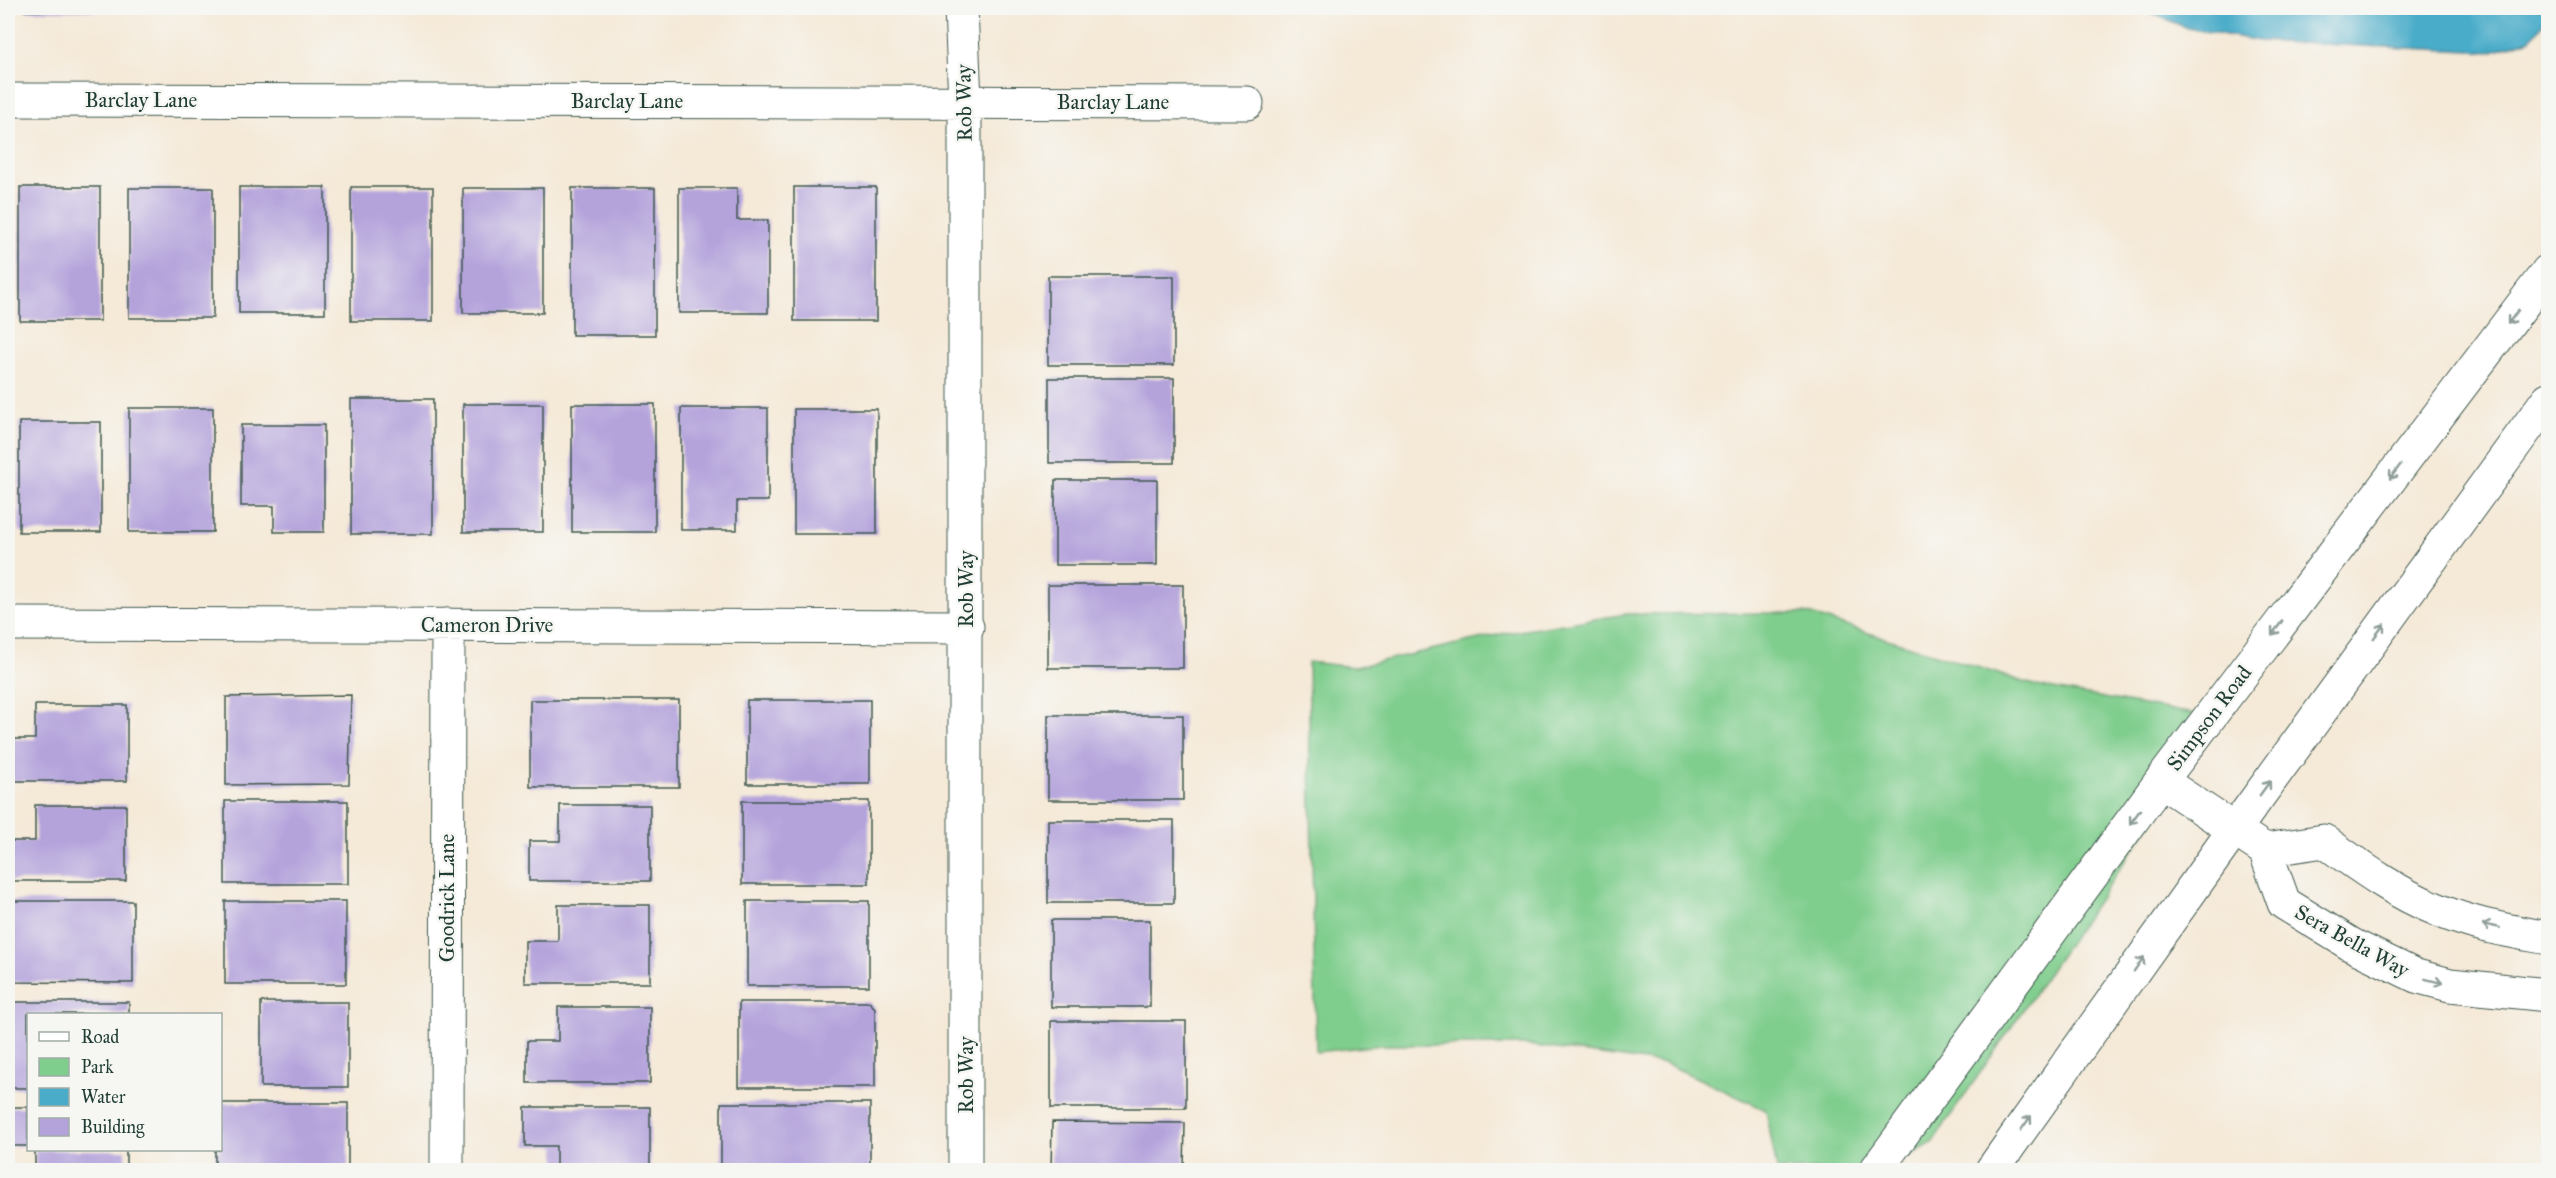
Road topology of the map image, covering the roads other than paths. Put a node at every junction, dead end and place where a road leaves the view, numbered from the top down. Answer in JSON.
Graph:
{"nodes":[{"id":1,"x":961,"y":8,"type":"edge"},
{"id":2,"x":8,"y":100,"type":"edge"},
{"id":3,"x":965,"y":101,"type":"junction"},
{"id":4,"x":1247,"y":104,"type":"dead end"},
{"id":5,"x":2548,"y":271,"type":"edge"},
{"id":6,"x":2548,"y":399,"type":"edge"},
{"id":7,"x":8,"y":624,"type":"edge"},
{"id":8,"x":448,"y":625,"type":"junction"},
{"id":9,"x":967,"y":627,"type":"junction"},
{"id":10,"x":2161,"y":781,"type":"junction"},
{"id":11,"x":2234,"y":830,"type":"junction"},
{"id":12,"x":2265,"y":850,"type":"junction"},
{"id":13,"x":2548,"y":938,"type":"edge"},
{"id":14,"x":2548,"y":995,"type":"edge"},
{"id":15,"x":447,"y":1170,"type":"edge"},
{"id":16,"x":965,"y":1170,"type":"edge"},
{"id":17,"x":1876,"y":1170,"type":"edge"},
{"id":18,"x":1992,"y":1170,"type":"edge"}],
"edges":[{"from":1,"to":3,"type":"street","name":"Rob Way"},
{"from":2,"to":3,"type":"street","name":"Barclay Lane"},
{"from":3,"to":4,"type":"street","name":"Barclay Lane"},
{"from":3,"to":9,"type":"street","name":"Rob Way"},
{"from":5,"to":10,"type":"street","name":"Simpson Road","one_way":true},
{"from":11,"to":6,"type":"street","one_way":true},
{"from":7,"to":8,"type":"street","name":"Cameron Drive"},
{"from":8,"to":9,"type":"street","name":"Cameron Drive"},
{"from":8,"to":15,"type":"street","name":"Goodrick Lane"},
{"from":9,"to":16,"type":"street","name":"Rob Way"},
{"from":10,"to":11,"type":"street"},
{"from":10,"to":17,"type":"street","name":"Simpson Road","one_way":true},
{"from":11,"to":12,"type":"street"},
{"from":18,"to":11,"type":"street","one_way":true},
{"from":13,"to":12,"type":"street","one_way":true},
{"from":12,"to":14,"type":"street","name":"Sera Bella Way","one_way":true}]}
